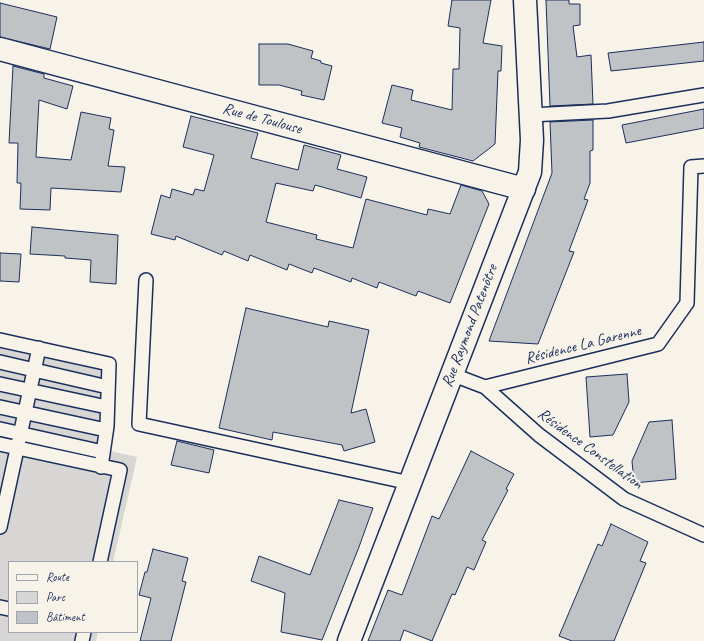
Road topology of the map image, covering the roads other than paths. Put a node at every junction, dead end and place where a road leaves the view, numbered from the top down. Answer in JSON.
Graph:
{"nodes":[{"id":1,"x":525,"y":0,"type":"edge"},
{"id":2,"x":0,"y":49,"type":"edge"},
{"id":3,"x":704,"y":95,"type":"edge"},
{"id":4,"x":530,"y":115,"type":"junction"},
{"id":5,"x":704,"y":166,"type":"edge"},
{"id":6,"x":524,"y":189,"type":"junction"},
{"id":7,"x":146,"y":280,"type":"dead end"},
{"id":8,"x":0,"y":340,"type":"edge"},
{"id":9,"x":39,"y":348,"type":"junction"},
{"id":10,"x":0,"y":362,"type":"edge"},
{"id":11,"x":34,"y":370,"type":"junction"},
{"id":12,"x":451,"y":374,"type":"junction"},
{"id":13,"x":0,"y":384,"type":"edge"},
{"id":14,"x":108,"y":387,"type":"junction"},
{"id":15,"x":485,"y":387,"type":"junction"},
{"id":16,"x":30,"y":390,"type":"junction"},
{"id":17,"x":0,"y":407,"type":"edge"},
{"id":18,"x":107,"y":407,"type":"junction"},
{"id":19,"x":25,"y":412,"type":"junction"},
{"id":20,"x":0,"y":429,"type":"edge"},
{"id":21,"x":106,"y":430,"type":"junction"},
{"id":22,"x":20,"y":433,"type":"junction"},
{"id":23,"x":0,"y":444,"type":"edge"},
{"id":24,"x":17,"y":448,"type":"junction"},
{"id":25,"x":103,"y":452,"type":"junction"},
{"id":26,"x":100,"y":466,"type":"junction"},
{"id":27,"x":410,"y":483,"type":"junction"},
{"id":28,"x":0,"y":527,"type":"edge"},
{"id":29,"x":704,"y":535,"type":"edge"},
{"id":30,"x":100,"y":561,"type":"edge"},
{"id":31,"x":349,"y":641,"type":"edge"}],
"edges":[{"from":1,"to":4,"type":"main road","name":"Rue Raymond Patenôtre"},
{"from":2,"to":6,"type":"main road","name":"Rue de Toulouse"},
{"from":3,"to":4,"type":"lane"},
{"from":4,"to":6,"type":"main road","name":"Rue Raymond Patenôtre"},
{"from":5,"to":15,"type":"lane","name":"Résidence La Garenne"},
{"from":6,"to":12,"type":"main road","name":"Rue Raymond Patenôtre"},
{"from":7,"to":27,"type":"lane"},
{"from":8,"to":9,"type":"lane"},
{"from":9,"to":11,"type":"lane"},
{"from":9,"to":14,"type":"lane"},
{"from":10,"to":11,"type":"lane"},
{"from":11,"to":14,"type":"lane"},
{"from":11,"to":16,"type":"lane"},
{"from":12,"to":15,"type":"lane"},
{"from":12,"to":27,"type":"main road","name":"Rue Raymond Patenôtre"},
{"from":13,"to":16,"type":"lane"},
{"from":14,"to":18,"type":"lane"},
{"from":15,"to":29,"type":"lane","name":"Résidence Constellation"},
{"from":16,"to":18,"type":"lane"},
{"from":16,"to":19,"type":"lane"},
{"from":17,"to":19,"type":"lane"},
{"from":18,"to":21,"type":"lane"},
{"from":19,"to":21,"type":"lane"},
{"from":19,"to":22,"type":"lane"},
{"from":20,"to":22,"type":"lane"},
{"from":21,"to":25,"type":"lane"},
{"from":22,"to":24,"type":"lane"},
{"from":22,"to":25,"type":"lane"},
{"from":23,"to":24,"type":"lane"},
{"from":24,"to":26,"type":"lane"},
{"from":24,"to":28,"type":"lane"},
{"from":25,"to":26,"type":"lane"},
{"from":26,"to":30,"type":"lane"},
{"from":27,"to":31,"type":"main road","name":"Rue Raymond Patenôtre"}]}
